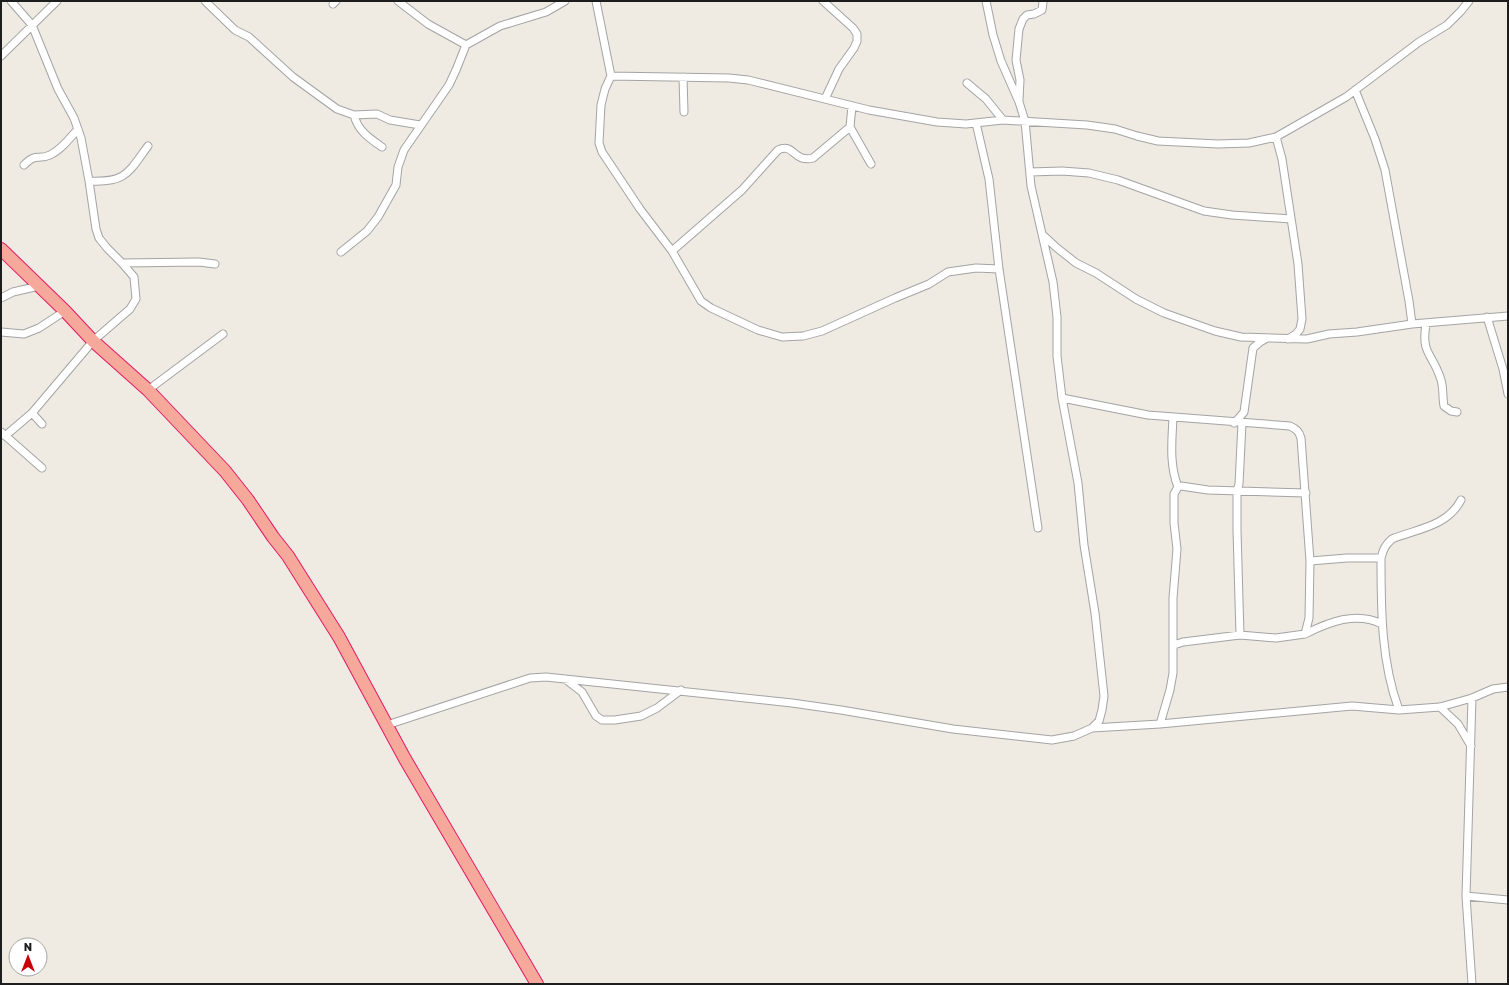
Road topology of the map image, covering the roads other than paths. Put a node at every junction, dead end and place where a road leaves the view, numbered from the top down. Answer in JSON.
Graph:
{"nodes":[{"id":1,"x":11,"y":1,"type":"edge"},
{"id":2,"x":57,"y":1,"type":"edge"},
{"id":3,"x":206,"y":1,"type":"edge"},
{"id":4,"x":398,"y":1,"type":"edge"},
{"id":5,"x":565,"y":1,"type":"edge"},
{"id":6,"x":596,"y":1,"type":"edge"},
{"id":7,"x":823,"y":1,"type":"edge"},
{"id":8,"x":986,"y":1,"type":"edge"},
{"id":9,"x":1468,"y":1,"type":"edge"},
{"id":10,"x":1043,"y":2,"type":"edge"},
{"id":11,"x":830,"y":4,"type":"edge"},
{"id":12,"x":32,"y":25,"type":"junction"},
{"id":13,"x":466,"y":45,"type":"junction"},
{"id":14,"x":1,"y":56,"type":"edge"},
{"id":15,"x":611,"y":76,"type":"junction"},
{"id":16,"x":683,"y":77,"type":"junction"},
{"id":17,"x":967,"y":83,"type":"dead end"},
{"id":18,"x":1355,"y":90,"type":"junction"},
{"id":19,"x":825,"y":99,"type":"junction"},
{"id":20,"x":1019,"y":102,"type":"junction"},
{"id":21,"x":852,"y":106,"type":"junction"},
{"id":22,"x":684,"y":112,"type":"dead end"},
{"id":23,"x":354,"y":115,"type":"junction"},
{"id":24,"x":1003,"y":120,"type":"junction"},
{"id":25,"x":1025,"y":121,"type":"junction"},
{"id":26,"x":976,"y":123,"type":"junction"},
{"id":27,"x":420,"y":125,"type":"junction"},
{"id":28,"x":850,"y":127,"type":"junction"},
{"id":29,"x":78,"y":129,"type":"junction"},
{"id":30,"x":1276,"y":137,"type":"junction"},
{"id":31,"x":148,"y":146,"type":"dead end"},
{"id":32,"x":382,"y":147,"type":"dead end"},
{"id":33,"x":871,"y":164,"type":"dead end"},
{"id":34,"x":24,"y":165,"type":"dead end"},
{"id":35,"x":1030,"y":172,"type":"junction"},
{"id":36,"x":89,"y":181,"type":"junction"},
{"id":37,"x":1291,"y":219,"type":"junction"},
{"id":38,"x":1044,"y":235,"type":"junction"},
{"id":39,"x":1,"y":249,"type":"edge"},
{"id":40,"x":672,"y":251,"type":"junction"},
{"id":41,"x":341,"y":252,"type":"dead end"},
{"id":42,"x":122,"y":263,"type":"junction"},
{"id":43,"x":215,"y":264,"type":"dead end"},
{"id":44,"x":999,"y":269,"type":"junction"},
{"id":45,"x":39,"y":286,"type":"junction"},
{"id":46,"x":1,"y":298,"type":"edge"},
{"id":47,"x":65,"y":311,"type":"junction"},
{"id":48,"x":1508,"y":316,"type":"edge"},
{"id":49,"x":1487,"y":317,"type":"junction"},
{"id":50,"x":1412,"y":324,"type":"junction"},
{"id":51,"x":1426,"y":324,"type":"junction"},
{"id":52,"x":1,"y":332,"type":"edge"},
{"id":53,"x":223,"y":334,"type":"dead end"},
{"id":54,"x":1241,"y":338,"type":"junction"},
{"id":55,"x":1268,"y":338,"type":"junction"},
{"id":56,"x":1288,"y":339,"type":"junction"},
{"id":57,"x":94,"y":341,"type":"junction"},
{"id":58,"x":1253,"y":348,"type":"junction"},
{"id":59,"x":148,"y":390,"type":"junction"},
{"id":60,"x":1508,"y":394,"type":"edge"},
{"id":61,"x":1062,"y":398,"type":"junction"},
{"id":62,"x":1244,"y":412,"type":"junction"},
{"id":63,"x":1457,"y":412,"type":"dead end"},
{"id":64,"x":32,"y":413,"type":"junction"},
{"id":65,"x":1173,"y":417,"type":"junction"},
{"id":66,"x":1238,"y":423,"type":"junction"},
{"id":67,"x":42,"y":424,"type":"dead end"},
{"id":68,"x":1255,"y":424,"type":"junction"},
{"id":69,"x":3,"y":434,"type":"edge"},
{"id":70,"x":42,"y":468,"type":"dead end"},
{"id":71,"x":1178,"y":487,"type":"junction"},
{"id":72,"x":1237,"y":491,"type":"junction"},
{"id":73,"x":1306,"y":493,"type":"junction"},
{"id":74,"x":1461,"y":500,"type":"dead end"},
{"id":75,"x":1038,"y":528,"type":"dead end"},
{"id":76,"x":1381,"y":558,"type":"junction"},
{"id":77,"x":1310,"y":561,"type":"junction"},
{"id":78,"x":1382,"y":624,"type":"junction"},
{"id":79,"x":1305,"y":634,"type":"junction"},
{"id":80,"x":1240,"y":635,"type":"junction"},
{"id":81,"x":1174,"y":645,"type":"junction"},
{"id":82,"x":563,"y":678,"type":"junction"},
{"id":83,"x":1508,"y":687,"type":"edge"},
{"id":84,"x":681,"y":690,"type":"junction"},
{"id":85,"x":1472,"y":698,"type":"junction"},
{"id":86,"x":1440,"y":707,"type":"junction"},
{"id":87,"x":1399,"y":710,"type":"junction"},
{"id":88,"x":1160,"y":724,"type":"junction"},
{"id":89,"x":387,"y":725,"type":"junction"},
{"id":90,"x":1092,"y":728,"type":"junction"},
{"id":91,"x":1471,"y":746,"type":"junction"},
{"id":92,"x":1466,"y":896,"type":"junction"},
{"id":93,"x":1508,"y":900,"type":"edge"},
{"id":94,"x":537,"y":984,"type":"edge"},
{"id":95,"x":1472,"y":984,"type":"edge"}],
"edges":[{"from":1,"to":12,"type":"street"},
{"from":2,"to":12,"type":"street"},
{"from":3,"to":23,"type":"street"},
{"from":4,"to":13,"type":"street"},
{"from":5,"to":13,"type":"street"},
{"from":6,"to":15,"type":"street"},
{"from":7,"to":11,"type":"street"},
{"from":8,"to":20,"type":"street"},
{"from":9,"to":18,"type":"street"},
{"from":10,"to":20,"type":"street"},
{"from":11,"to":19,"type":"street"},
{"from":12,"to":14,"type":"street"},
{"from":12,"to":29,"type":"street"},
{"from":13,"to":27,"type":"street"},
{"from":15,"to":16,"type":"street"},
{"from":15,"to":40,"type":"street"},
{"from":16,"to":19,"type":"street"},
{"from":16,"to":22,"type":"street"},
{"from":17,"to":24,"type":"street"},
{"from":18,"to":30,"type":"street"},
{"from":18,"to":50,"type":"street"},
{"from":19,"to":21,"type":"street"},
{"from":20,"to":25,"type":"street"},
{"from":21,"to":26,"type":"street"},
{"from":21,"to":28,"type":"street"},
{"from":23,"to":27,"type":"street"},
{"from":23,"to":32,"type":"street"},
{"from":24,"to":25,"type":"street"},
{"from":24,"to":26,"type":"street"},
{"from":25,"to":30,"type":"street"},
{"from":25,"to":35,"type":"street"},
{"from":26,"to":44,"type":"street"},
{"from":27,"to":41,"type":"street"},
{"from":28,"to":33,"type":"street"},
{"from":28,"to":40,"type":"street"},
{"from":29,"to":34,"type":"street"},
{"from":29,"to":36,"type":"street"},
{"from":30,"to":37,"type":"street"},
{"from":31,"to":36,"type":"street"},
{"from":35,"to":37,"type":"street"},
{"from":35,"to":38,"type":"street"},
{"from":36,"to":42,"type":"street"},
{"from":37,"to":56,"type":"street"},
{"from":38,"to":54,"type":"street"},
{"from":38,"to":61,"type":"street"},
{"from":39,"to":45,"type":"highway"},
{"from":40,"to":44,"type":"street"},
{"from":42,"to":43,"type":"street"},
{"from":42,"to":57,"type":"street"},
{"from":44,"to":75,"type":"street"},
{"from":45,"to":46,"type":"street"},
{"from":45,"to":47,"type":"highway"},
{"from":47,"to":52,"type":"street"},
{"from":47,"to":57,"type":"highway"},
{"from":48,"to":49,"type":"street"},
{"from":49,"to":51,"type":"street"},
{"from":49,"to":60,"type":"street"},
{"from":50,"to":51,"type":"street"},
{"from":50,"to":56,"type":"street"},
{"from":51,"to":63,"type":"street"},
{"from":53,"to":59,"type":"street"},
{"from":54,"to":55,"type":"street"},
{"from":54,"to":58,"type":"street"},
{"from":55,"to":56,"type":"street"},
{"from":55,"to":58,"type":"street"},
{"from":57,"to":59,"type":"highway"},
{"from":57,"to":64,"type":"street"},
{"from":58,"to":62,"type":"street"},
{"from":59,"to":89,"type":"highway"},
{"from":61,"to":65,"type":"street"},
{"from":61,"to":90,"type":"street"},
{"from":62,"to":66,"type":"street"},
{"from":62,"to":68,"type":"street"},
{"from":64,"to":67,"type":"street"},
{"from":64,"to":69,"type":"street"},
{"from":65,"to":66,"type":"street"},
{"from":65,"to":71,"type":"street"},
{"from":66,"to":68,"type":"street"},
{"from":66,"to":72,"type":"street"},
{"from":68,"to":73,"type":"street"},
{"from":69,"to":70,"type":"street"},
{"from":71,"to":72,"type":"street"},
{"from":71,"to":81,"type":"street"},
{"from":72,"to":73,"type":"street"},
{"from":72,"to":80,"type":"street"},
{"from":73,"to":77,"type":"street"},
{"from":74,"to":76,"type":"street"},
{"from":76,"to":77,"type":"street"},
{"from":76,"to":78,"type":"street"},
{"from":77,"to":79,"type":"street"},
{"from":78,"to":79,"type":"street"},
{"from":78,"to":87,"type":"street"},
{"from":79,"to":80,"type":"street"},
{"from":80,"to":81,"type":"street"},
{"from":81,"to":88,"type":"street"},
{"from":82,"to":84,"type":"street"},
{"from":82,"to":84,"type":"street"},
{"from":82,"to":89,"type":"street"},
{"from":83,"to":85,"type":"street"},
{"from":84,"to":90,"type":"street"},
{"from":85,"to":86,"type":"street"},
{"from":85,"to":91,"type":"street"},
{"from":86,"to":87,"type":"street"},
{"from":86,"to":91,"type":"street"},
{"from":87,"to":88,"type":"street"},
{"from":88,"to":90,"type":"street"},
{"from":89,"to":94,"type":"highway"},
{"from":91,"to":92,"type":"street"},
{"from":92,"to":93,"type":"street"},
{"from":92,"to":95,"type":"street"}]}
